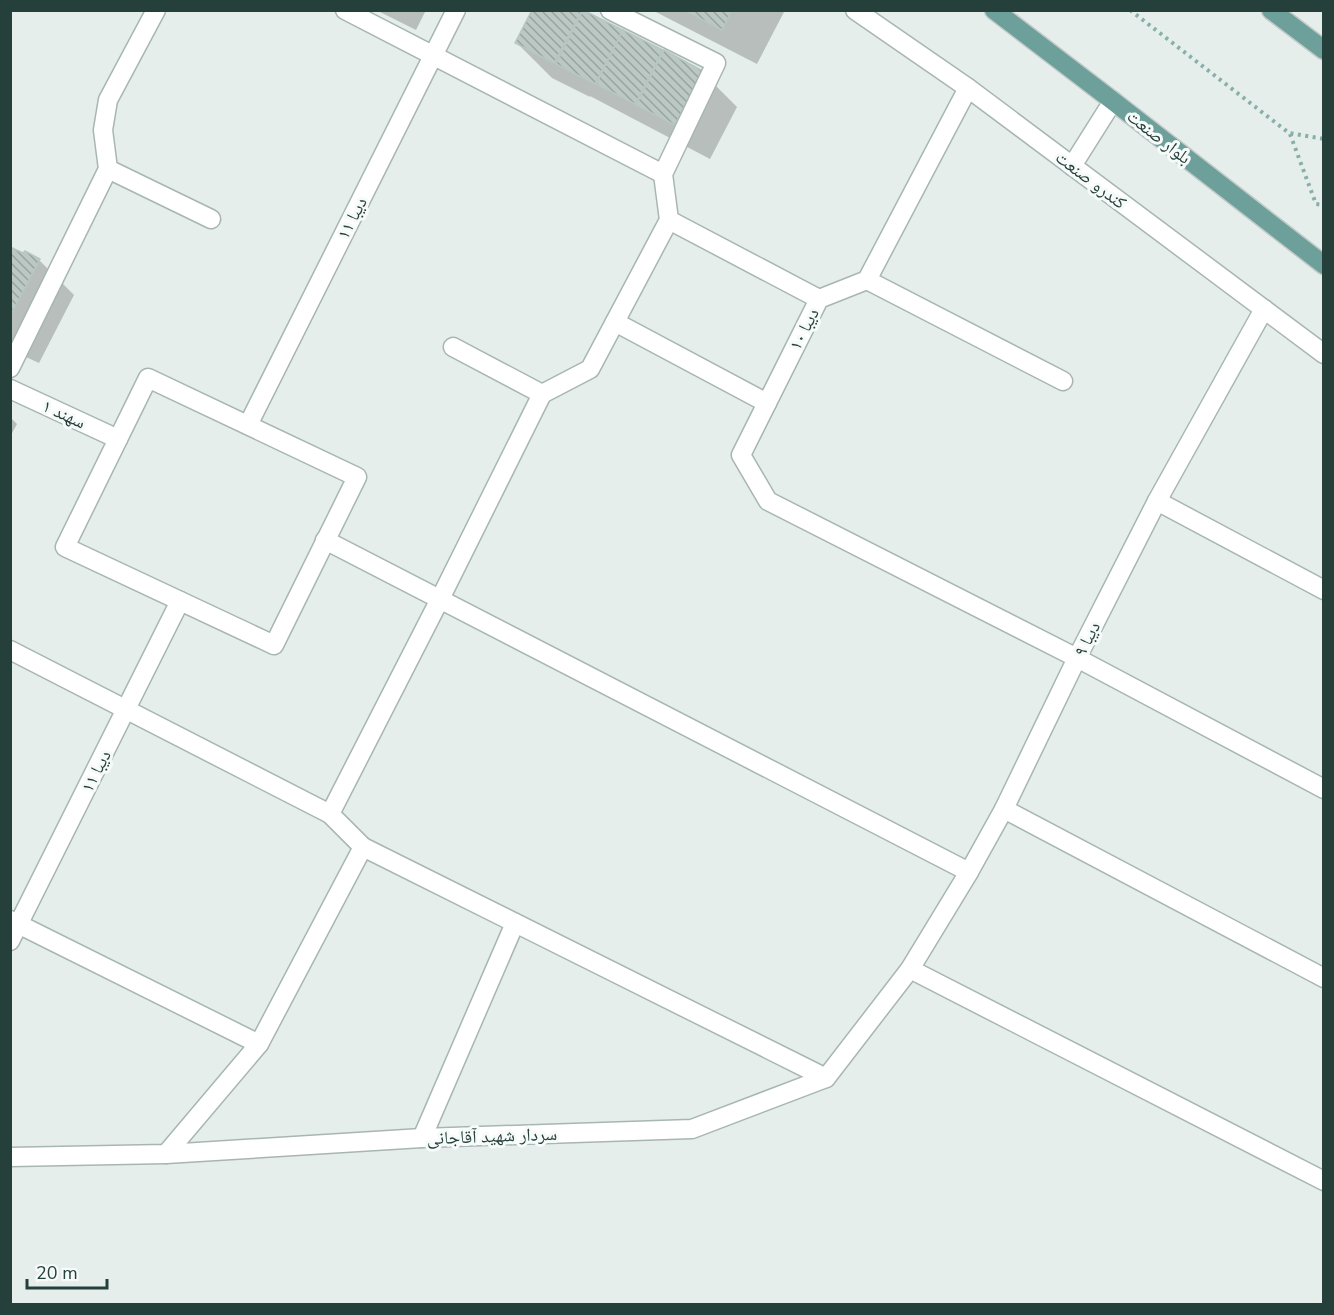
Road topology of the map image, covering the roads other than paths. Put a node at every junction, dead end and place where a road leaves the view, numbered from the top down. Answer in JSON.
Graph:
{"nodes":[{"id":1,"x":156,"y":10,"type":"edge"},
{"id":2,"x":345,"y":10,"type":"edge"},
{"id":3,"x":456,"y":10,"type":"edge"},
{"id":4,"x":610,"y":10,"type":"edge"},
{"id":5,"x":855,"y":10,"type":"edge"},
{"id":6,"x":994,"y":10,"type":"edge"},
{"id":7,"x":1271,"y":10,"type":"edge"},
{"id":8,"x":1323,"y":50,"type":"edge"},
{"id":9,"x":434,"y":55,"type":"junction"},
{"id":10,"x":968,"y":88,"type":"junction"},
{"id":11,"x":1113,"y":100,"type":"junction"},
{"id":12,"x":1072,"y":166,"type":"junction"},
{"id":13,"x":108,"y":169,"type":"junction"},
{"id":14,"x":663,"y":174,"type":"junction"},
{"id":15,"x":211,"y":219,"type":"dead end"},
{"id":16,"x":669,"y":220,"type":"junction"},
{"id":17,"x":1323,"y":265,"type":"edge"},
{"id":18,"x":867,"y":280,"type":"junction"},
{"id":19,"x":819,"y":299,"type":"junction"},
{"id":20,"x":1264,"y":309,"type":"junction"},
{"id":21,"x":615,"y":322,"type":"junction"},
{"id":22,"x":453,"y":346,"type":"dead end"},
{"id":23,"x":1323,"y":354,"type":"edge"},
{"id":24,"x":10,"y":368,"type":"edge"},
{"id":25,"x":1063,"y":381,"type":"dead end"},
{"id":26,"x":10,"y":389,"type":"edge"},
{"id":27,"x":542,"y":394,"type":"junction"},
{"id":28,"x":767,"y":403,"type":"junction"},
{"id":29,"x":248,"y":425,"type":"junction"},
{"id":30,"x":118,"y":439,"type":"junction"},
{"id":31,"x":1157,"y":501,"type":"junction"},
{"id":32,"x":325,"y":540,"type":"junction"},
{"id":33,"x":1323,"y":590,"type":"edge"},
{"id":34,"x":440,"y":599,"type":"junction"},
{"id":35,"x":180,"y":601,"type":"junction"},
{"id":36,"x":10,"y":651,"type":"edge"},
{"id":37,"x":1077,"y":658,"type":"junction"},
{"id":38,"x":127,"y":709,"type":"junction"},
{"id":39,"x":1323,"y":789,"type":"edge"},
{"id":40,"x":1004,"y":809,"type":"junction"},
{"id":41,"x":330,"y":814,"type":"junction"},
{"id":42,"x":363,"y":847,"type":"junction"},
{"id":43,"x":969,"y":872,"type":"junction"},
{"id":44,"x":515,"y":923,"type":"junction"},
{"id":45,"x":13,"y":929,"type":"edge"},
{"id":46,"x":910,"y":969,"type":"junction"},
{"id":47,"x":1323,"y":978,"type":"edge"},
{"id":48,"x":259,"y":1044,"type":"junction"},
{"id":49,"x":826,"y":1078,"type":"junction"},
{"id":50,"x":422,"y":1138,"type":"junction"},
{"id":51,"x":166,"y":1154,"type":"junction"},
{"id":52,"x":10,"y":1157,"type":"edge"},
{"id":53,"x":1323,"y":1181,"type":"edge"}],
"edges":[{"from":1,"to":13,"type":"street"},
{"from":2,"to":9,"type":"street"},
{"from":3,"to":9,"type":"street","name":"دیبا ۱۱"},
{"from":4,"to":14,"type":"street"},
{"from":5,"to":10,"type":"street","name":"کندرو صنعت"},
{"from":6,"to":11,"type":"main road","name":"بلوار صنعت"},
{"from":7,"to":8,"type":"main road"},
{"from":9,"to":14,"type":"street"},
{"from":9,"to":29,"type":"street","name":"دیبا ۱۱"},
{"from":10,"to":12,"type":"street","name":"کندرو صنعت"},
{"from":10,"to":18,"type":"street"},
{"from":11,"to":12,"type":"street"},
{"from":11,"to":17,"type":"main road","name":"بلوار صنعت"},
{"from":12,"to":20,"type":"street","name":"کندرو صنعت"},
{"from":13,"to":15,"type":"street"},
{"from":13,"to":24,"type":"street"},
{"from":14,"to":16,"type":"street"},
{"from":16,"to":19,"type":"street"},
{"from":16,"to":21,"type":"street"},
{"from":18,"to":19,"type":"street","name":"دیبا ۱۰"},
{"from":18,"to":25,"type":"street"},
{"from":19,"to":28,"type":"street","name":"دیبا ۱۰"},
{"from":20,"to":23,"type":"street","name":"کندرو صنعت"},
{"from":20,"to":31,"type":"street","name":"دیبا ۹"},
{"from":21,"to":27,"type":"street"},
{"from":21,"to":28,"type":"street"},
{"from":22,"to":27,"type":"street"},
{"from":26,"to":30,"type":"street","name":"سهند ۱"},
{"from":27,"to":34,"type":"street"},
{"from":28,"to":37,"type":"street","name":"دیبا ۱۰"},
{"from":29,"to":30,"type":"street"},
{"from":29,"to":32,"type":"street"},
{"from":30,"to":35,"type":"street"},
{"from":31,"to":33,"type":"street"},
{"from":31,"to":37,"type":"street","name":"دیبا ۹"},
{"from":32,"to":34,"type":"street"},
{"from":32,"to":35,"type":"street"},
{"from":34,"to":41,"type":"street"},
{"from":34,"to":43,"type":"street"},
{"from":35,"to":38,"type":"street","name":"دیبا ۱۱"},
{"from":36,"to":38,"type":"street"},
{"from":37,"to":39,"type":"street"},
{"from":37,"to":40,"type":"street","name":"دیبا ۹"},
{"from":38,"to":41,"type":"street"},
{"from":38,"to":45,"type":"street","name":"دیبا ۱۱"},
{"from":40,"to":43,"type":"street","name":"دیبا ۹"},
{"from":40,"to":47,"type":"street"},
{"from":41,"to":42,"type":"street"},
{"from":42,"to":44,"type":"street"},
{"from":42,"to":48,"type":"street"},
{"from":43,"to":46,"type":"street","name":"دیبا ۹"},
{"from":44,"to":49,"type":"street"},
{"from":44,"to":50,"type":"street"},
{"from":45,"to":48,"type":"street"},
{"from":46,"to":49,"type":"street"},
{"from":46,"to":53,"type":"street"},
{"from":48,"to":51,"type":"street"},
{"from":49,"to":50,"type":"street","name":"سردار شهید آقاجانی"},
{"from":50,"to":51,"type":"street","name":"سردار شهید آقاجانی"},
{"from":51,"to":52,"type":"street","name":"سردار شهید آقاجانی"}]}
